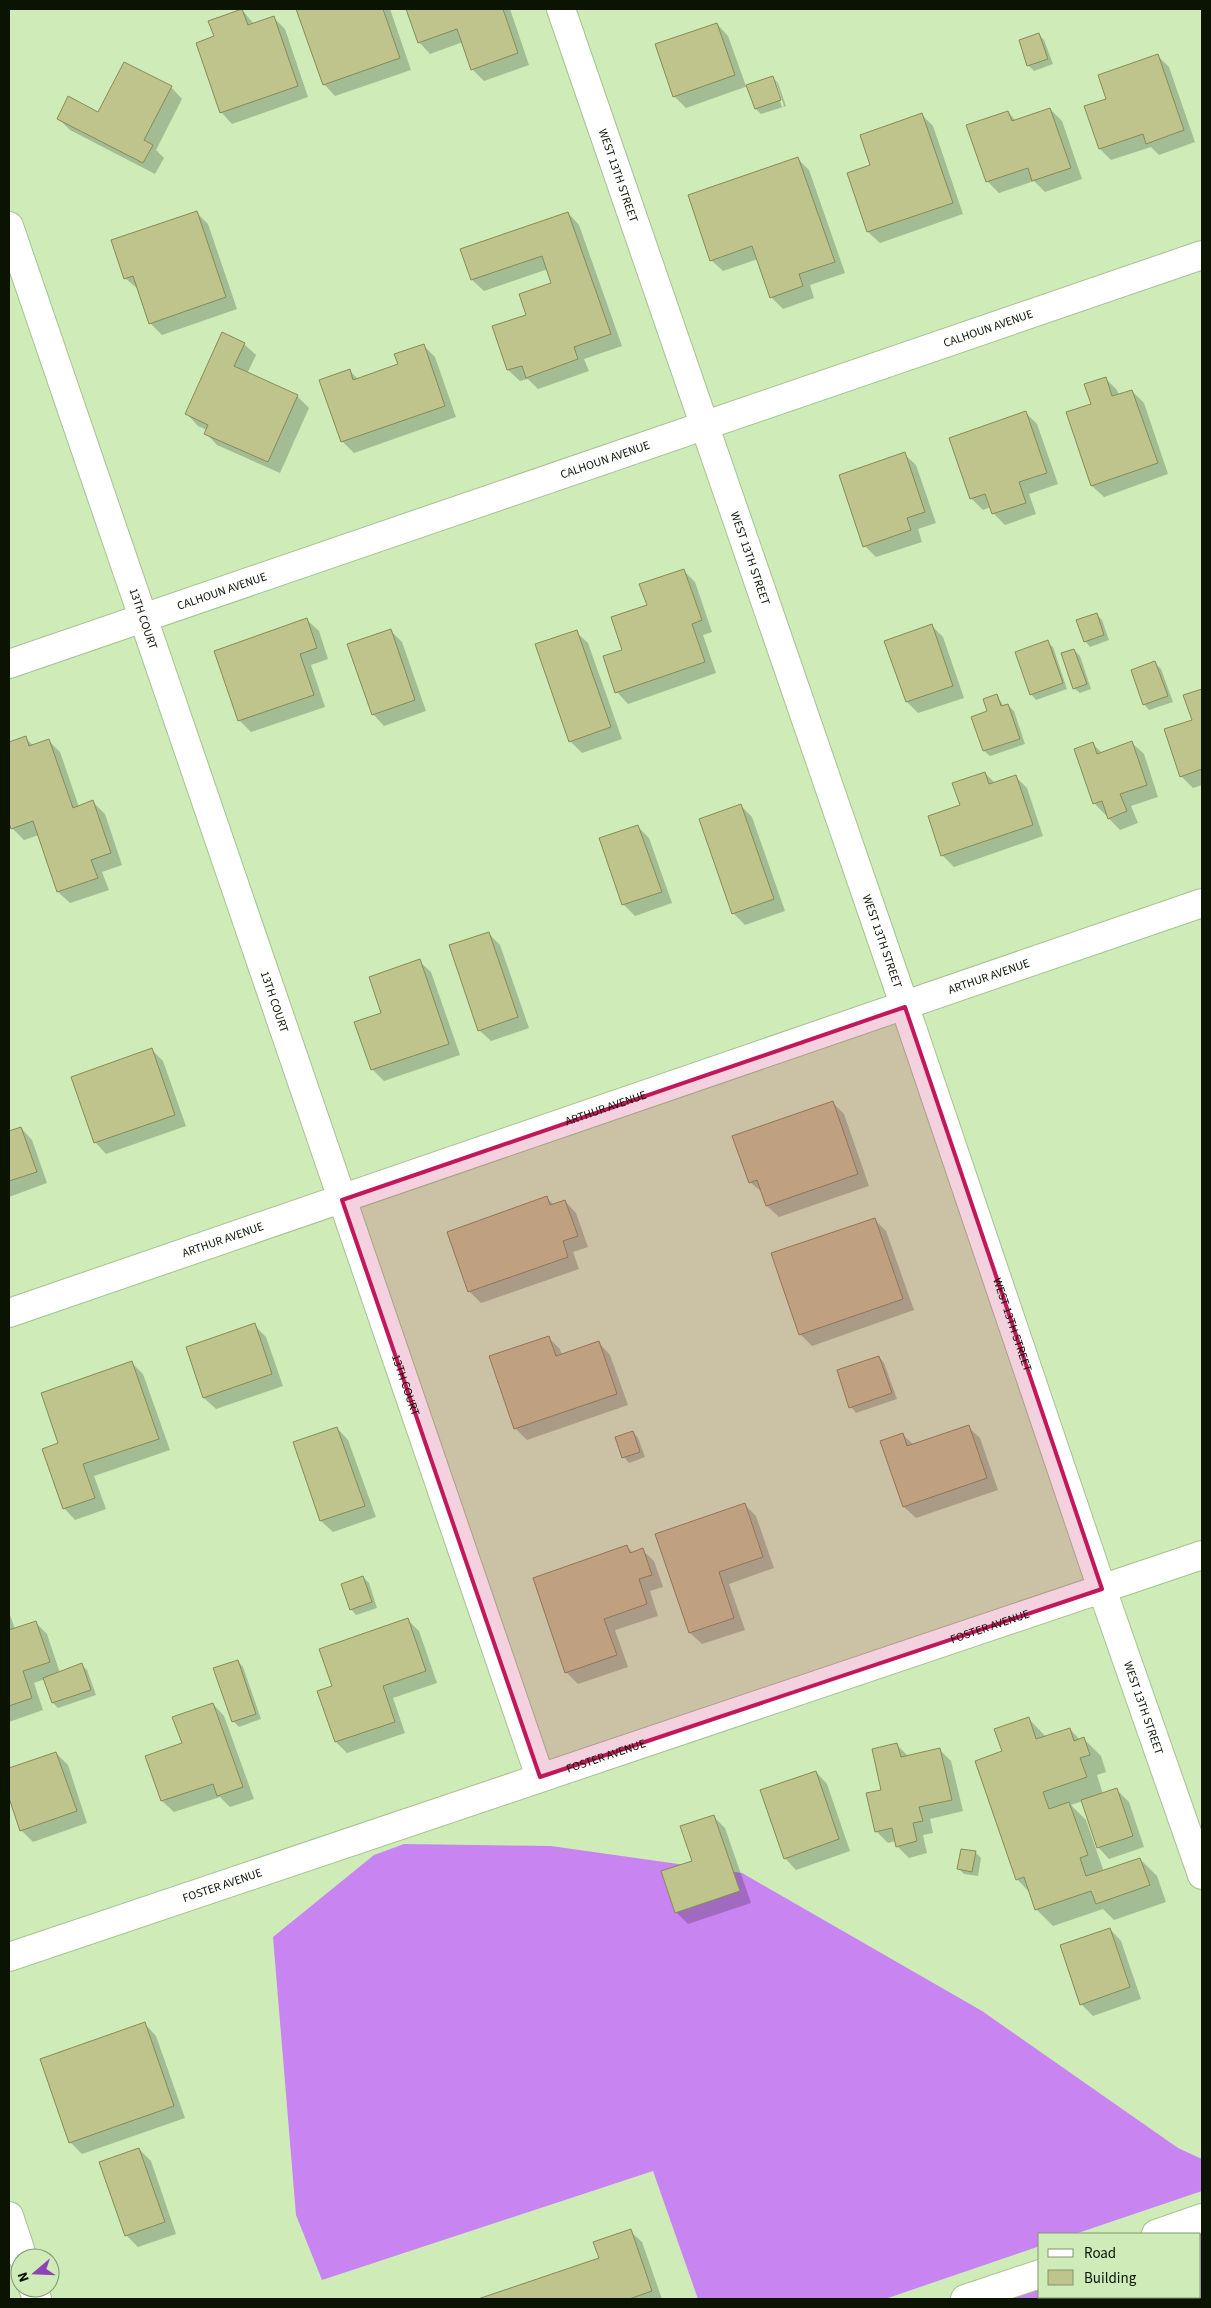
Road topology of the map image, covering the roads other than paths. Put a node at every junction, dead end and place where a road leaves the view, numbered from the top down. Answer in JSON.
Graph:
{"nodes":[{"id":1,"x":560,"y":9,"type":"edge"},
{"id":2,"x":9,"y":226,"type":"edge"},
{"id":3,"x":1202,"y":255,"type":"edge"},
{"id":4,"x":705,"y":426,"type":"junction"},
{"id":5,"x":143,"y":619,"type":"junction"},
{"id":6,"x":9,"y":664,"type":"edge"},
{"id":7,"x":1202,"y":903,"type":"edge"},
{"id":8,"x":905,"y":1007,"type":"junction"},
{"id":9,"x":342,"y":1200,"type":"junction"},
{"id":10,"x":9,"y":1313,"type":"edge"},
{"id":11,"x":1202,"y":1555,"type":"edge"},
{"id":12,"x":1102,"y":1589,"type":"junction"},
{"id":13,"x":540,"y":1777,"type":"junction"},
{"id":14,"x":1202,"y":1875,"type":"edge"},
{"id":15,"x":9,"y":1956,"type":"edge"},
{"id":16,"x":9,"y":2216,"type":"edge"},
{"id":17,"x":1202,"y":2218,"type":"edge"},
{"id":18,"x":1159,"y":2233,"type":"edge"},
{"id":19,"x":20,"y":2248,"type":"edge"},
{"id":20,"x":1038,"y":2275,"type":"edge"},
{"id":21,"x":965,"y":2299,"type":"edge"}],
"edges":[{"from":1,"to":4,"type":"street","name":"WEST 13TH STREET"},
{"from":2,"to":5,"type":"street","name":"13TH COURT"},
{"from":3,"to":4,"type":"street","name":"CALHOUN AVENUE"},
{"from":4,"to":5,"type":"street","name":"CALHOUN AVENUE"},
{"from":4,"to":8,"type":"street","name":"WEST 13TH STREET"},
{"from":5,"to":6,"type":"street","name":"CALHOUN AVENUE"},
{"from":5,"to":9,"type":"street","name":"13TH COURT"},
{"from":7,"to":8,"type":"street","name":"ARTHUR AVENUE"},
{"from":8,"to":9,"type":"street","name":"ARTHUR AVENUE"},
{"from":8,"to":12,"type":"street","name":"WEST 13TH STREET"},
{"from":9,"to":10,"type":"street","name":"ARTHUR AVENUE"},
{"from":9,"to":13,"type":"street","name":"13TH COURT"},
{"from":11,"to":12,"type":"street","name":"FOSTER AVENUE"},
{"from":12,"to":13,"type":"street","name":"FOSTER AVENUE"},
{"from":12,"to":14,"type":"street","name":"WEST 13TH STREET"},
{"from":13,"to":15,"type":"street","name":"FOSTER AVENUE"},
{"from":16,"to":19,"type":"street"},
{"from":17,"to":18,"type":"street"},
{"from":20,"to":21,"type":"street"}]}
